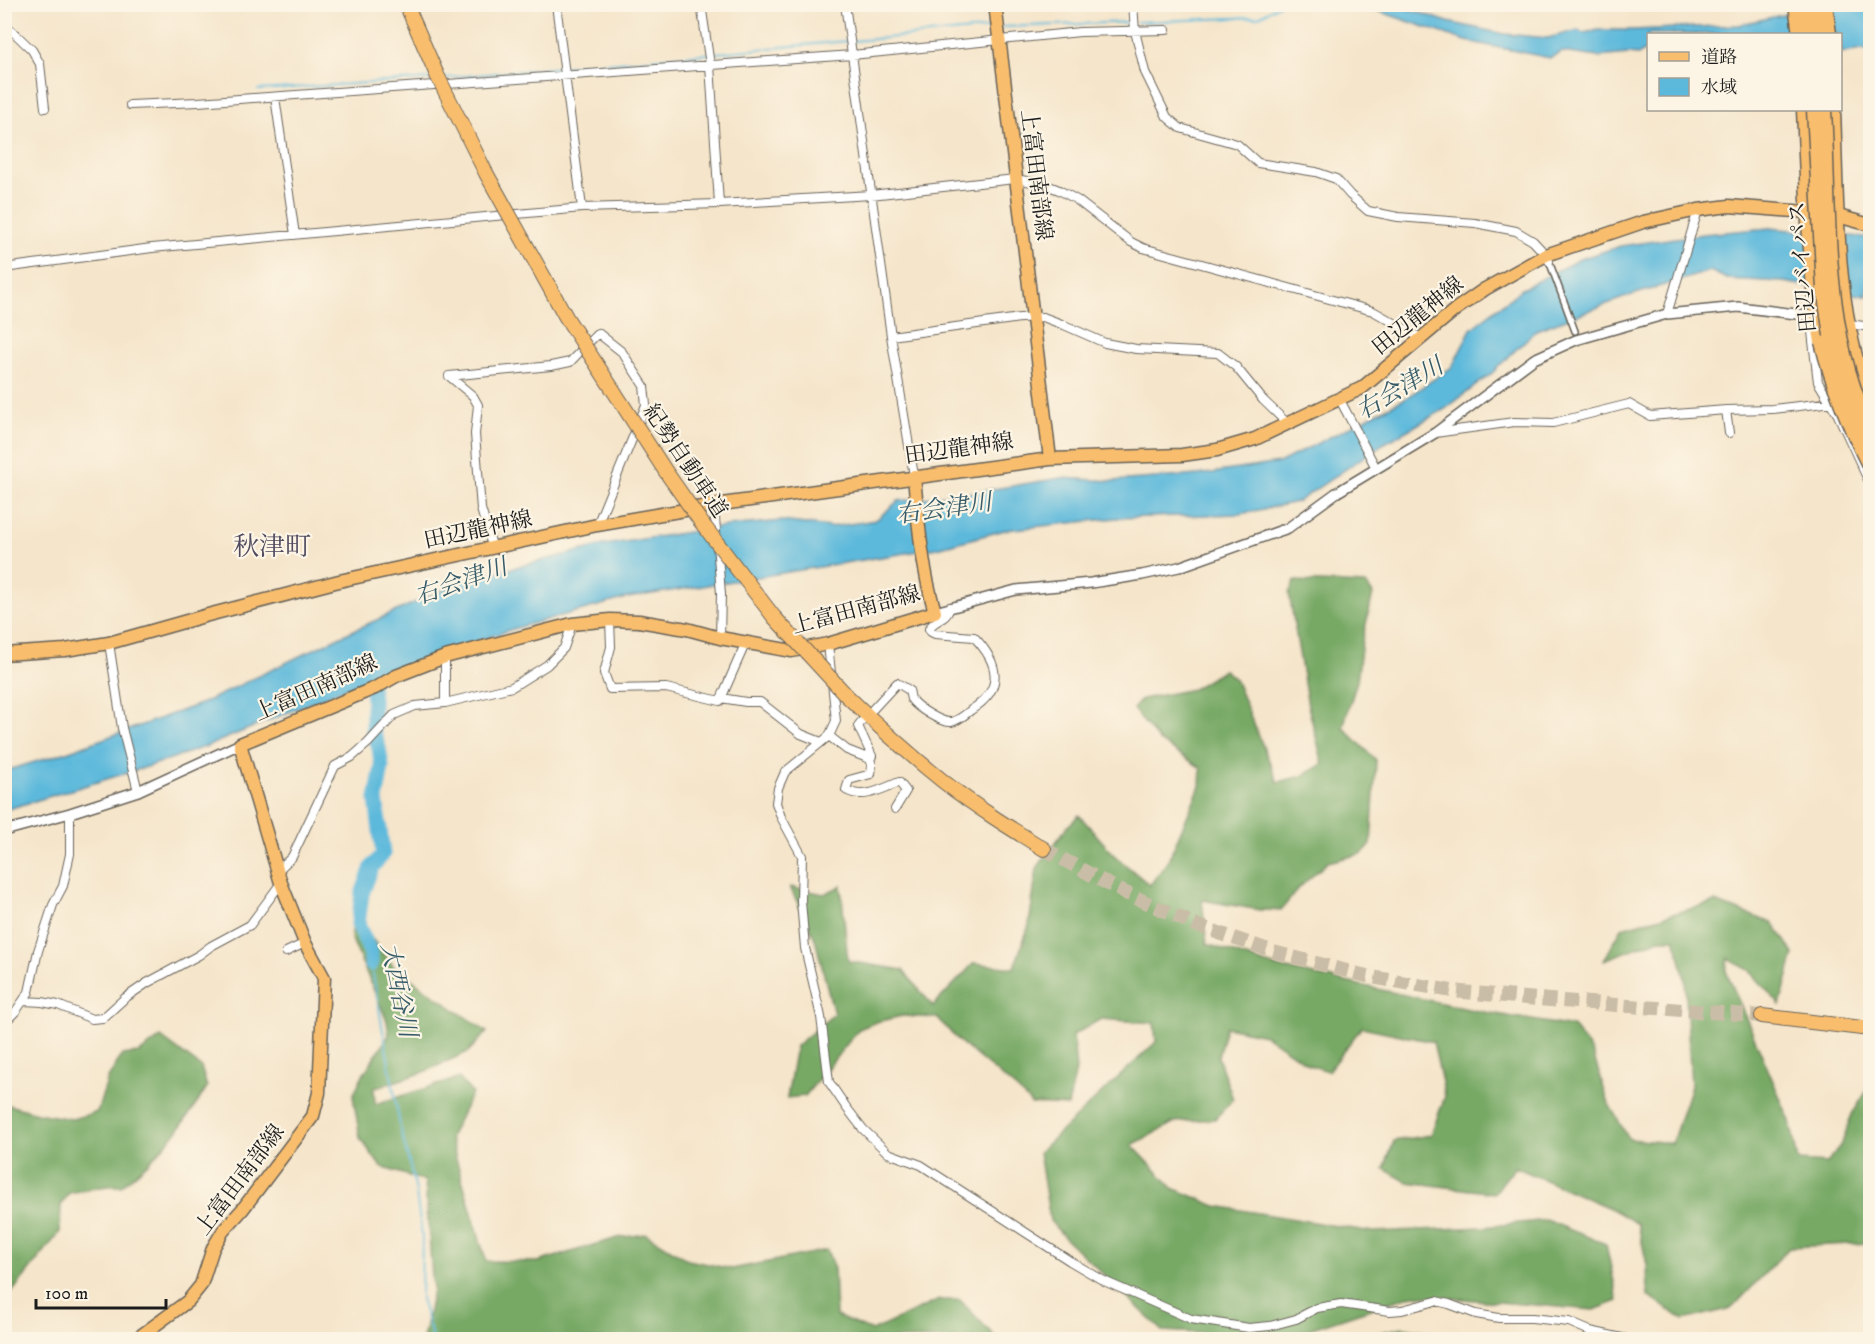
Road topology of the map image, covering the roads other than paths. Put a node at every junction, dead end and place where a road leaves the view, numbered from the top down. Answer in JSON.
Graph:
{"nodes":[{"id":1,"x":406,"y":4,"type":"edge"},
{"id":2,"x":556,"y":4,"type":"edge"},
{"id":3,"x":701,"y":4,"type":"edge"},
{"id":4,"x":845,"y":4,"type":"edge"},
{"id":5,"x":994,"y":4,"type":"edge"},
{"id":6,"x":1133,"y":4,"type":"edge"},
{"id":7,"x":1795,"y":4,"type":"edge"},
{"id":8,"x":1805,"y":4,"type":"edge"},
{"id":9,"x":1816,"y":4,"type":"edge"},
{"id":10,"x":1826,"y":4,"type":"edge"},
{"id":11,"x":4,"y":22,"type":"edge"},
{"id":12,"x":1166,"y":30,"type":"dead end"},
{"id":13,"x":1135,"y":31,"type":"junction"},
{"id":14,"x":1798,"y":33,"type":"edge"},
{"id":15,"x":1809,"y":33,"type":"edge"},
{"id":16,"x":1819,"y":33,"type":"edge"},
{"id":17,"x":1830,"y":33,"type":"edge"},
{"id":18,"x":999,"y":40,"type":"junction"},
{"id":19,"x":852,"y":55,"type":"junction"},
{"id":20,"x":710,"y":66,"type":"junction"},
{"id":21,"x":565,"y":76,"type":"junction"},
{"id":22,"x":275,"y":97,"type":"junction"},
{"id":23,"x":130,"y":105,"type":"dead end"},
{"id":24,"x":45,"y":108,"type":"dead end"},
{"id":25,"x":1803,"y":111,"type":"edge"},
{"id":26,"x":1813,"y":111,"type":"edge"},
{"id":27,"x":1825,"y":111,"type":"edge"},
{"id":28,"x":1834,"y":111,"type":"edge"},
{"id":29,"x":1015,"y":179,"type":"junction"},
{"id":30,"x":871,"y":195,"type":"junction"},
{"id":31,"x":720,"y":204,"type":"junction"},
{"id":32,"x":582,"y":208,"type":"junction"},
{"id":33,"x":1698,"y":210,"type":"junction"},
{"id":34,"x":1808,"y":218,"type":"junction"},
{"id":35,"x":1838,"y":221,"type":"junction"},
{"id":36,"x":1870,"y":225,"type":"edge"},
{"id":37,"x":295,"y":235,"type":"junction"},
{"id":38,"x":1548,"y":258,"type":"junction"},
{"id":39,"x":4,"y":268,"type":"edge"},
{"id":40,"x":1668,"y":309,"type":"junction"},
{"id":41,"x":1815,"y":315,"type":"junction"},
{"id":42,"x":1034,"y":319,"type":"junction"},
{"id":43,"x":1850,"y":324,"type":"junction"},
{"id":44,"x":1870,"y":327,"type":"edge"},
{"id":45,"x":891,"y":336,"type":"junction"},
{"id":46,"x":1576,"y":336,"type":"junction"},
{"id":47,"x":1421,"y":338,"type":"junction"},
{"id":48,"x":1870,"y":400,"type":"edge"},
{"id":49,"x":1342,"y":402,"type":"junction"},
{"id":50,"x":1830,"y":402,"type":"junction"},
{"id":51,"x":1726,"y":410,"type":"junction"},
{"id":52,"x":1288,"y":424,"type":"junction"},
{"id":53,"x":1870,"y":425,"type":"edge"},
{"id":54,"x":1435,"y":433,"type":"junction"},
{"id":55,"x":1729,"y":433,"type":"dead end"},
{"id":56,"x":1870,"y":450,"type":"edge"},
{"id":57,"x":1050,"y":459,"type":"junction"},
{"id":58,"x":1375,"y":467,"type":"junction"},
{"id":59,"x":1870,"y":469,"type":"edge"},
{"id":60,"x":914,"y":481,"type":"junction"},
{"id":61,"x":1870,"y":484,"type":"edge"},
{"id":62,"x":714,"y":505,"type":"junction"},
{"id":63,"x":597,"y":525,"type":"junction"},
{"id":64,"x":493,"y":549,"type":"junction"},
{"id":65,"x":950,"y":607,"type":"junction"},
{"id":66,"x":935,"y":612,"type":"junction"},
{"id":67,"x":610,"y":620,"type":"junction"},
{"id":68,"x":572,"y":624,"type":"junction"},
{"id":69,"x":720,"y":638,"type":"junction"},
{"id":70,"x":746,"y":642,"type":"junction"},
{"id":71,"x":109,"y":643,"type":"junction"},
{"id":72,"x":828,"y":644,"type":"junction"},
{"id":73,"x":4,"y":654,"type":"edge"},
{"id":74,"x":445,"y":657,"type":"junction"},
{"id":75,"x":721,"y":698,"type":"junction"},
{"id":76,"x":446,"y":702,"type":"junction"},
{"id":77,"x":873,"y":709,"type":"dead end"},
{"id":78,"x":861,"y":722,"type":"dead end"},
{"id":79,"x":830,"y":736,"type":"junction"},
{"id":80,"x":821,"y":742,"type":"junction"},
{"id":81,"x":240,"y":744,"type":"junction"},
{"id":82,"x":870,"y":759,"type":"junction"},
{"id":83,"x":138,"y":790,"type":"junction"},
{"id":84,"x":895,"y":809,"type":"dead end"},
{"id":85,"x":70,"y":813,"type":"junction"},
{"id":86,"x":4,"y":831,"type":"edge"},
{"id":87,"x":1044,"y":849,"type":"tunnel mouth"},
{"id":88,"x":279,"y":877,"type":"junction"},
{"id":89,"x":305,"y":943,"type":"junction"},
{"id":90,"x":286,"y":952,"type":"dead end"},
{"id":91,"x":24,"y":1001,"type":"junction"},
{"id":92,"x":1762,"y":1016,"type":"tunnel mouth"},
{"id":93,"x":4,"y":1023,"type":"edge"},
{"id":94,"x":1870,"y":1029,"type":"edge"},
{"id":95,"x":135,"y":1340,"type":"edge"},
{"id":96,"x":1631,"y":1340,"type":"edge"}],
"edges":[{"from":1,"to":87,"type":"highway","name":"紀勢自動車道","bridge":true},
{"from":2,"to":21,"type":"street"},
{"from":3,"to":20,"type":"street"},
{"from":4,"to":19,"type":"street"},
{"from":5,"to":18,"type":"main road","name":"上富田南部線"},
{"from":6,"to":13,"type":"street"},
{"from":7,"to":14,"type":"main road"},
{"from":8,"to":15,"type":"main road"},
{"from":9,"to":16,"type":"main road"},
{"from":10,"to":17,"type":"main road"},
{"from":11,"to":24,"type":"street"},
{"from":12,"to":13,"type":"street"},
{"from":13,"to":18,"type":"street"},
{"from":13,"to":38,"type":"street"},
{"from":18,"to":19,"type":"street"},
{"from":18,"to":29,"type":"main road","name":"上富田南部線"},
{"from":19,"to":20,"type":"street"},
{"from":19,"to":30,"type":"street"},
{"from":20,"to":21,"type":"street"},
{"from":20,"to":31,"type":"street"},
{"from":21,"to":22,"type":"street"},
{"from":21,"to":32,"type":"street"},
{"from":22,"to":23,"type":"street"},
{"from":22,"to":37,"type":"street"},
{"from":25,"to":34,"type":"main road"},
{"from":26,"to":56,"type":"main road","name":"田辺バイパス","bridge":true},
{"from":27,"to":53,"type":"main road","name":"田辺バイパス","bridge":true},
{"from":28,"to":35,"type":"main road"},
{"from":29,"to":30,"type":"street"},
{"from":29,"to":42,"type":"main road","name":"上富田南部線"},
{"from":29,"to":47,"type":"street"},
{"from":30,"to":31,"type":"street"},
{"from":30,"to":45,"type":"street"},
{"from":31,"to":32,"type":"street"},
{"from":32,"to":37,"type":"street"},
{"from":33,"to":34,"type":"main road","name":"田辺龍神線"},
{"from":33,"to":38,"type":"main road","name":"田辺龍神線"},
{"from":33,"to":40,"type":"street"},
{"from":34,"to":35,"type":"main road","name":"田辺龍神線"},
{"from":34,"to":41,"type":"main road"},
{"from":35,"to":36,"type":"main road","name":"田辺龍神線"},
{"from":35,"to":43,"type":"main road"},
{"from":37,"to":39,"type":"street"},
{"from":38,"to":46,"type":"street"},
{"from":38,"to":47,"type":"main road","name":"田辺龍神線"},
{"from":40,"to":41,"type":"street"},
{"from":40,"to":46,"type":"street"},
{"from":41,"to":43,"type":"street"},
{"from":41,"to":50,"type":"street"},
{"from":41,"to":59,"type":"main road","bridge":true},
{"from":42,"to":45,"type":"street"},
{"from":42,"to":52,"type":"street"},
{"from":42,"to":57,"type":"main road","name":"上富田南部線"},
{"from":43,"to":44,"type":"street"},
{"from":43,"to":48,"type":"main road"},
{"from":45,"to":60,"type":"street"},
{"from":46,"to":54,"type":"street"},
{"from":47,"to":49,"type":"main road","name":"田辺龍神線"},
{"from":48,"to":50,"type":"street"},
{"from":49,"to":52,"type":"main road","name":"田辺龍神線"},
{"from":49,"to":58,"type":"street"},
{"from":50,"to":51,"type":"street"},
{"from":50,"to":61,"type":"street"},
{"from":51,"to":54,"type":"street"},
{"from":51,"to":55,"type":"street"},
{"from":52,"to":57,"type":"main road","name":"田辺龍神線"},
{"from":54,"to":58,"type":"street"},
{"from":57,"to":60,"type":"main road","name":"田辺龍神線"},
{"from":58,"to":65,"type":"street"},
{"from":60,"to":62,"type":"main road","name":"田辺龍神線"},
{"from":60,"to":66,"type":"main road","name":"上富田南部線"},
{"from":62,"to":63,"type":"main road","name":"田辺龍神線"},
{"from":62,"to":69,"type":"street","bridge":true},
{"from":63,"to":64,"type":"main road","name":"田辺龍神線"},
{"from":63,"to":64,"type":"street"},
{"from":64,"to":71,"type":"main road","name":"田辺龍神線"},
{"from":65,"to":66,"type":"street"},
{"from":65,"to":77,"type":"street"},
{"from":66,"to":72,"type":"main road","name":"上富田南部線"},
{"from":67,"to":68,"type":"main road","name":"上富田南部線"},
{"from":67,"to":69,"type":"main road","name":"上富田南部線"},
{"from":67,"to":75,"type":"street"},
{"from":68,"to":74,"type":"main road","name":"上富田南部線"},
{"from":68,"to":76,"type":"street"},
{"from":69,"to":70,"type":"main road","name":"上富田南部線"},
{"from":70,"to":72,"type":"main road","name":"上富田南部線"},
{"from":70,"to":75,"type":"street"},
{"from":71,"to":73,"type":"main road","name":"田辺龍神線"},
{"from":71,"to":83,"type":"street"},
{"from":72,"to":79,"type":"street"},
{"from":74,"to":76,"type":"street"},
{"from":74,"to":81,"type":"main road","name":"上富田南部線"},
{"from":75,"to":80,"type":"street"},
{"from":76,"to":88,"type":"street"},
{"from":78,"to":82,"type":"street"},
{"from":79,"to":80,"type":"street"},
{"from":79,"to":82,"type":"street"},
{"from":80,"to":96,"type":"street"},
{"from":81,"to":83,"type":"street"},
{"from":81,"to":88,"type":"main road","name":"上富田南部線"},
{"from":82,"to":84,"type":"street"},
{"from":83,"to":85,"type":"street"},
{"from":85,"to":86,"type":"street"},
{"from":85,"to":91,"type":"street"},
{"from":88,"to":89,"type":"main road","name":"上富田南部線"},
{"from":88,"to":91,"type":"street"},
{"from":89,"to":90,"type":"street"},
{"from":89,"to":95,"type":"main road","name":"上富田南部線"},
{"from":91,"to":93,"type":"street"},
{"from":92,"to":94,"type":"highway"}]}
